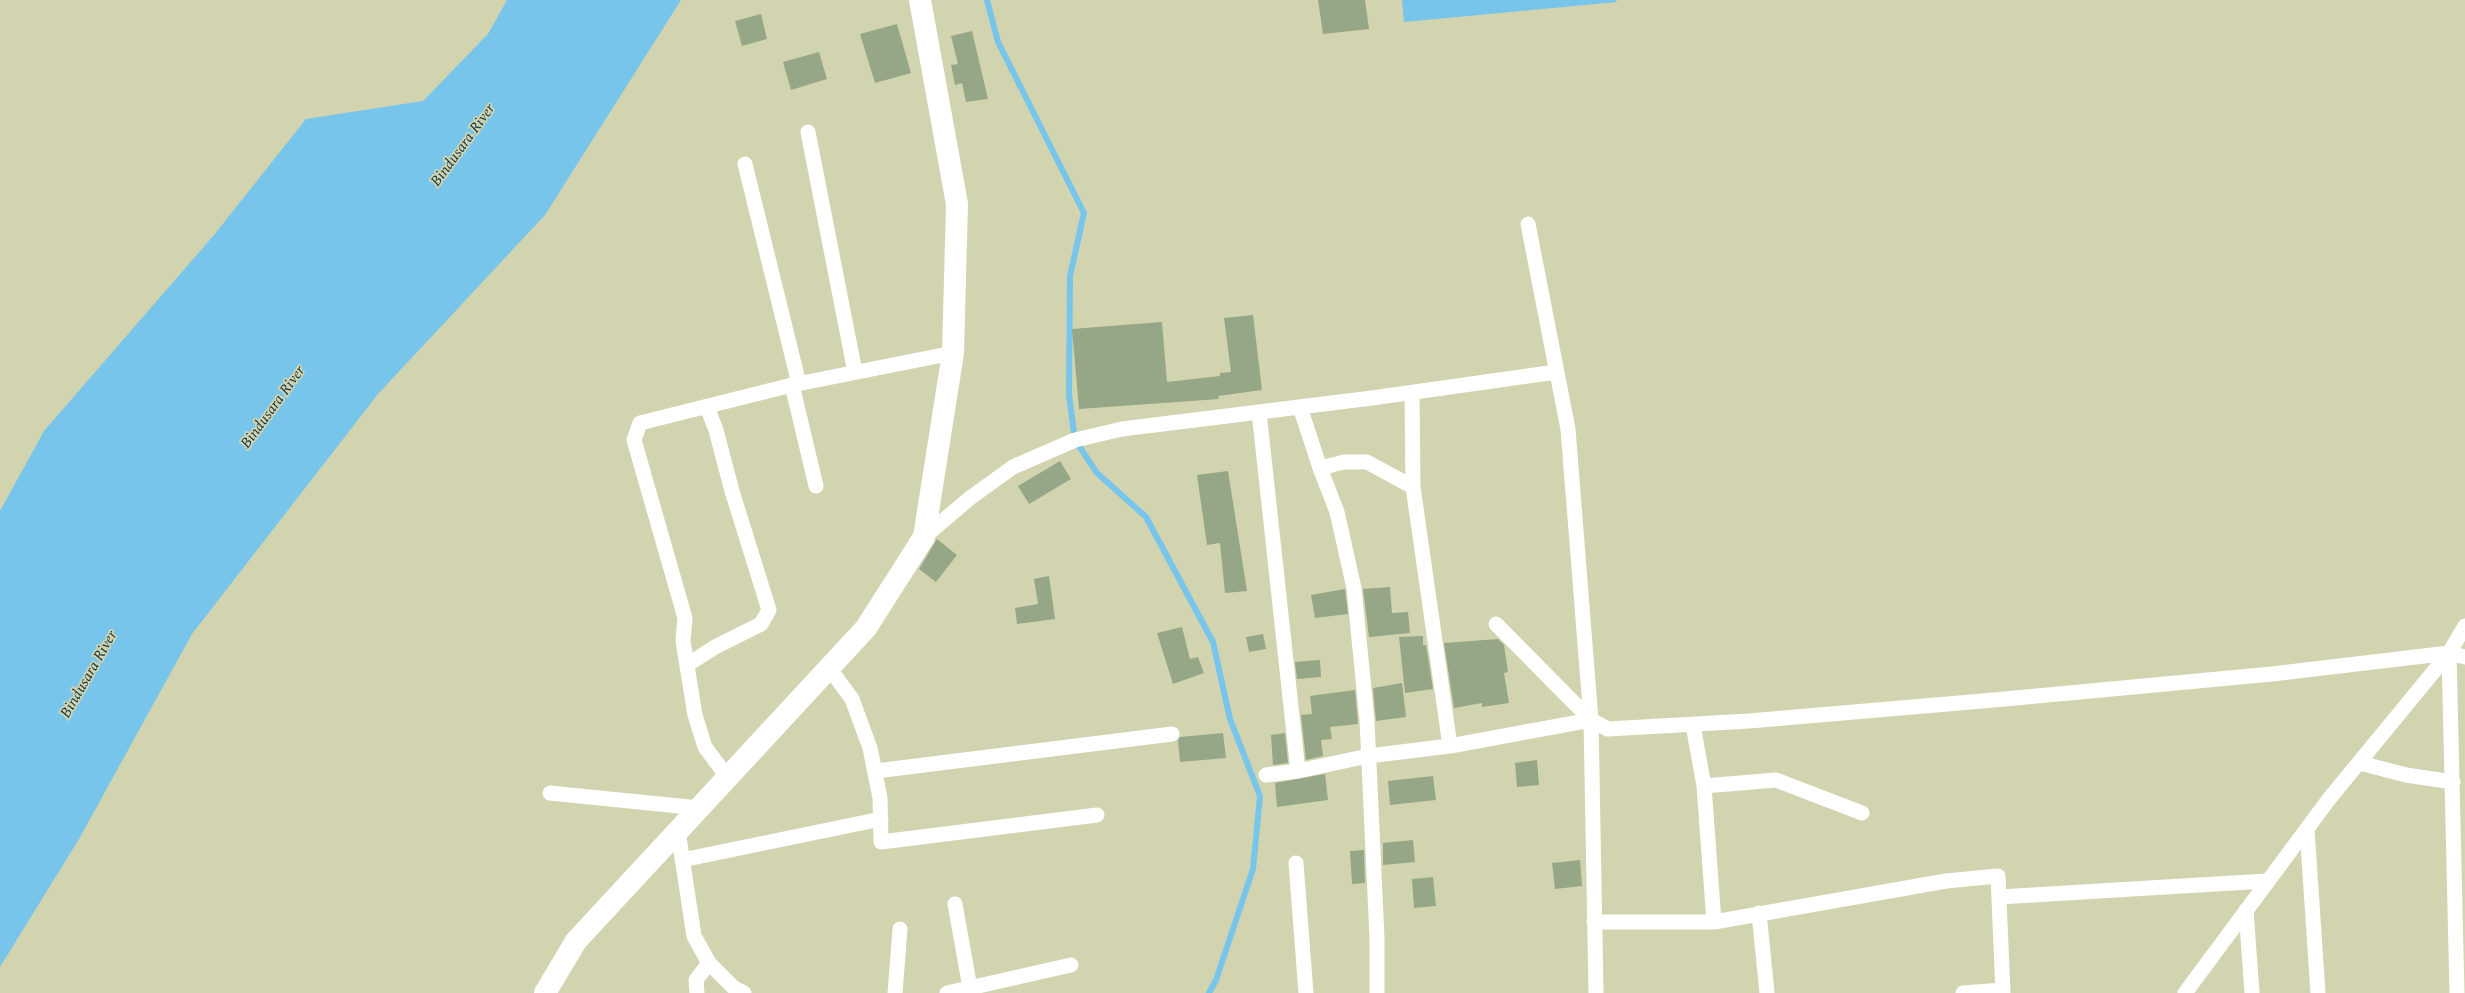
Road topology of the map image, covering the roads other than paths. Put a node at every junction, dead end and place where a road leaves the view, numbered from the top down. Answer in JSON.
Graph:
{"nodes":[{"id":1,"x":920,"y":0,"type":"edge"},
{"id":2,"x":808,"y":132,"type":"dead end"},
{"id":3,"x":745,"y":164,"type":"dead end"},
{"id":4,"x":1528,"y":224,"type":"dead end"},
{"id":5,"x":953,"y":353,"type":"junction"},
{"id":6,"x":855,"y":372,"type":"junction"},
{"id":7,"x":1556,"y":372,"type":"junction"},
{"id":8,"x":795,"y":384,"type":"junction"},
{"id":9,"x":1412,"y":393,"type":"junction"},
{"id":10,"x":707,"y":407,"type":"junction"},
{"id":11,"x":1300,"y":407,"type":"junction"},
{"id":12,"x":1259,"y":412,"type":"junction"},
{"id":13,"x":1320,"y":468,"type":"junction"},
{"id":14,"x":816,"y":486,"type":"dead end"},
{"id":15,"x":1413,"y":486,"type":"junction"},
{"id":16,"x":924,"y":537,"type":"junction"},
{"id":17,"x":1496,"y":624,"type":"dead end"},
{"id":18,"x":2465,"y":626,"type":"edge"},
{"id":19,"x":2449,"y":653,"type":"junction"},
{"id":20,"x":2465,"y":657,"type":"edge"},
{"id":21,"x":687,"y":665,"type":"junction"},
{"id":22,"x":830,"y":669,"type":"junction"},
{"id":23,"x":1591,"y":720,"type":"junction"},
{"id":24,"x":1693,"y":725,"type":"junction"},
{"id":25,"x":1172,"y":734,"type":"dead end"},
{"id":26,"x":1450,"y":746,"type":"junction"},
{"id":27,"x":1368,"y":756,"type":"junction"},
{"id":28,"x":2360,"y":763,"type":"junction"},
{"id":29,"x":876,"y":770,"type":"junction"},
{"id":30,"x":1298,"y":771,"type":"junction"},
{"id":31,"x":1266,"y":775,"type":"dead end"},
{"id":32,"x":728,"y":778,"type":"junction"},
{"id":33,"x":2453,"y":782,"type":"junction"},
{"id":34,"x":1704,"y":786,"type":"junction"},
{"id":35,"x":550,"y":793,"type":"dead end"},
{"id":36,"x":699,"y":808,"type":"junction"},
{"id":37,"x":1862,"y":813,"type":"dead end"},
{"id":38,"x":1097,"y":815,"type":"dead end"},
{"id":39,"x":881,"y":819,"type":"junction"},
{"id":40,"x":2307,"y":829,"type":"junction"},
{"id":41,"x":678,"y":831,"type":"junction"},
{"id":42,"x":682,"y":860,"type":"junction"},
{"id":43,"x":1296,"y":863,"type":"dead end"},
{"id":44,"x":2266,"y":881,"type":"junction"},
{"id":45,"x":1999,"y":897,"type":"junction"},
{"id":46,"x":954,"y":904,"type":"dead end"},
{"id":47,"x":2246,"y":910,"type":"junction"},
{"id":48,"x":1759,"y":913,"type":"junction"},
{"id":49,"x":1594,"y":922,"type":"junction"},
{"id":50,"x":1714,"y":922,"type":"junction"},
{"id":51,"x":900,"y":929,"type":"dead end"},
{"id":52,"x":709,"y":964,"type":"junction"},
{"id":53,"x":1071,"y":966,"type":"dead end"},
{"id":54,"x":970,"y":988,"type":"junction"},
{"id":55,"x":2003,"y":991,"type":"edge"},
{"id":56,"x":545,"y":993,"type":"edge"},
{"id":57,"x":697,"y":993,"type":"edge"},
{"id":58,"x":744,"y":993,"type":"edge"},
{"id":59,"x":895,"y":993,"type":"edge"},
{"id":60,"x":947,"y":993,"type":"edge"},
{"id":61,"x":1306,"y":993,"type":"edge"},
{"id":62,"x":1377,"y":993,"type":"edge"},
{"id":63,"x":1596,"y":993,"type":"edge"},
{"id":64,"x":1767,"y":993,"type":"edge"},
{"id":65,"x":1963,"y":993,"type":"edge"},
{"id":66,"x":2185,"y":993,"type":"edge"},
{"id":67,"x":2252,"y":993,"type":"edge"},
{"id":68,"x":2318,"y":993,"type":"edge"},
{"id":69,"x":2457,"y":993,"type":"edge"}],
"edges":[{"from":1,"to":5,"type":"main road"},
{"from":2,"to":6,"type":"street"},
{"from":3,"to":8,"type":"street"},
{"from":4,"to":7,"type":"street"},
{"from":5,"to":6,"type":"street"},
{"from":5,"to":16,"type":"main road"},
{"from":6,"to":8,"type":"street"},
{"from":7,"to":9,"type":"street"},
{"from":7,"to":23,"type":"street"},
{"from":8,"to":10,"type":"street"},
{"from":8,"to":14,"type":"street"},
{"from":9,"to":11,"type":"street"},
{"from":9,"to":15,"type":"street"},
{"from":10,"to":21,"type":"street"},
{"from":10,"to":21,"type":"street"},
{"from":11,"to":12,"type":"street"},
{"from":11,"to":13,"type":"street"},
{"from":12,"to":16,"type":"street"},
{"from":12,"to":30,"type":"street"},
{"from":13,"to":15,"type":"street"},
{"from":13,"to":27,"type":"street"},
{"from":15,"to":26,"type":"street"},
{"from":16,"to":22,"type":"main road"},
{"from":17,"to":23,"type":"street"},
{"from":18,"to":19,"type":"street"},
{"from":19,"to":20,"type":"street"},
{"from":19,"to":24,"type":"street"},
{"from":19,"to":28,"type":"street"},
{"from":19,"to":33,"type":"street"},
{"from":21,"to":32,"type":"street"},
{"from":22,"to":29,"type":"street"},
{"from":22,"to":32,"type":"main road"},
{"from":23,"to":24,"type":"street"},
{"from":23,"to":26,"type":"street"},
{"from":23,"to":49,"type":"street"},
{"from":24,"to":34,"type":"street"},
{"from":25,"to":29,"type":"street"},
{"from":26,"to":27,"type":"street"},
{"from":27,"to":30,"type":"street"},
{"from":27,"to":62,"type":"street"},
{"from":28,"to":33,"type":"street"},
{"from":28,"to":40,"type":"street"},
{"from":29,"to":39,"type":"street"},
{"from":30,"to":31,"type":"street"},
{"from":32,"to":36,"type":"main road"},
{"from":33,"to":69,"type":"street"},
{"from":34,"to":37,"type":"street"},
{"from":34,"to":50,"type":"street"},
{"from":35,"to":36,"type":"street"},
{"from":36,"to":41,"type":"main road"},
{"from":38,"to":39,"type":"street"},
{"from":39,"to":42,"type":"street"},
{"from":40,"to":44,"type":"street"},
{"from":40,"to":68,"type":"street"},
{"from":41,"to":42,"type":"street"},
{"from":41,"to":56,"type":"main road"},
{"from":42,"to":52,"type":"street"},
{"from":43,"to":61,"type":"street"},
{"from":44,"to":45,"type":"street"},
{"from":44,"to":47,"type":"street"},
{"from":45,"to":48,"type":"street"},
{"from":45,"to":55,"type":"street"},
{"from":46,"to":54,"type":"street"},
{"from":47,"to":66,"type":"street"},
{"from":47,"to":67,"type":"street"},
{"from":48,"to":50,"type":"street"},
{"from":48,"to":64,"type":"street"},
{"from":49,"to":50,"type":"street"},
{"from":49,"to":63,"type":"street"},
{"from":51,"to":59,"type":"street"},
{"from":52,"to":57,"type":"street"},
{"from":52,"to":58,"type":"street"},
{"from":53,"to":54,"type":"street"},
{"from":54,"to":60,"type":"street"},
{"from":55,"to":65,"type":"street"}]}
